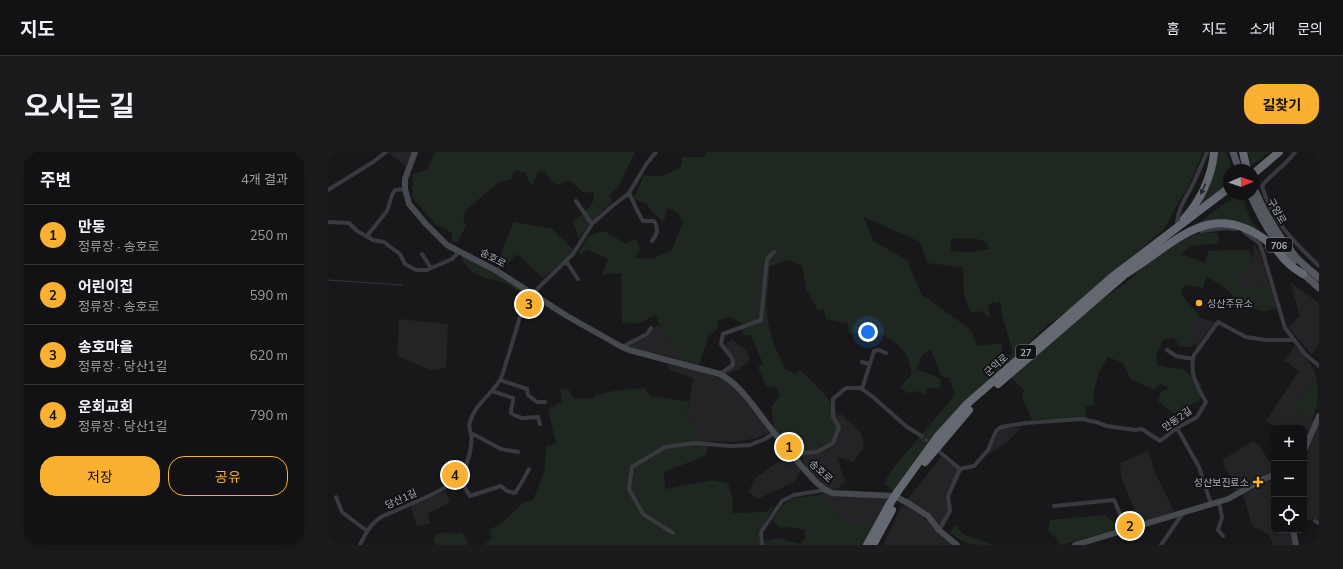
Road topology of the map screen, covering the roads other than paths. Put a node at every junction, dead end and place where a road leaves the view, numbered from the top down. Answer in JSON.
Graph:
{"nodes":[{"id":1,"x":386,"y":152,"type":"edge"},
{"id":2,"x":414,"y":152,"type":"edge"},
{"id":3,"x":656,"y":152,"type":"edge"},
{"id":4,"x":1206,"y":152,"type":"edge"},
{"id":5,"x":1214,"y":152,"type":"edge"},
{"id":6,"x":1233,"y":152,"type":"edge"},
{"id":7,"x":1240,"y":152,"type":"edge"},
{"id":8,"x":1243,"y":152,"type":"edge"},
{"id":9,"x":1273,"y":152,"type":"edge"},
{"id":10,"x":1278,"y":152,"type":"edge"},
{"id":11,"x":1295,"y":152,"type":"edge"},
{"id":12,"x":1238,"y":164,"type":"edge"},
{"id":13,"x":1245,"y":164,"type":"edge"},
{"id":14,"x":1246,"y":164,"type":"edge"},
{"id":15,"x":1260,"y":166,"type":"joint"},
{"id":16,"x":405,"y":189,"type":"junction"},
{"id":17,"x":328,"y":190,"type":"edge"},
{"id":18,"x":629,"y":193,"type":"junction"},
{"id":19,"x":1223,"y":193,"type":"edge"},
{"id":20,"x":1223,"y":198,"type":"edge"},
{"id":21,"x":1259,"y":198,"type":"edge"},
{"id":22,"x":1253,"y":200,"type":"edge"},
{"id":23,"x":576,"y":201,"type":"dead end"},
{"id":24,"x":328,"y":222,"type":"edge"},
{"id":25,"x":1177,"y":223,"type":"dead end"},
{"id":26,"x":592,"y":224,"type":"junction"},
{"id":27,"x":1173,"y":232,"type":"junction"},
{"id":28,"x":367,"y":236,"type":"junction"},
{"id":29,"x":1185,"y":236,"type":"dead end"},
{"id":30,"x":652,"y":241,"type":"dead end"},
{"id":31,"x":459,"y":252,"type":"junction"},
{"id":32,"x":774,"y":252,"type":"dead end"},
{"id":33,"x":422,"y":254,"type":"dead end"},
{"id":34,"x":566,"y":260,"type":"junction"},
{"id":35,"x":1319,"y":266,"type":"edge"},
{"id":36,"x":431,"y":268,"type":"junction"},
{"id":37,"x":1126,"y":273,"type":"junction"},
{"id":38,"x":1303,"y":274,"type":"junction"},
{"id":39,"x":1319,"y":278,"type":"edge"},
{"id":40,"x":578,"y":279,"type":"dead end"},
{"id":41,"x":1319,"y":288,"type":"edge"},
{"id":42,"x":533,"y":293,"type":"junction"},
{"id":43,"x":651,"y":328,"type":"dead end"},
{"id":44,"x":1294,"y":340,"type":"junction"},
{"id":45,"x":622,"y":348,"type":"junction"},
{"id":46,"x":1167,"y":350,"type":"dead end"},
{"id":47,"x":886,"y":352,"type":"dead end"},
{"id":48,"x":1193,"y":359,"type":"junction"},
{"id":49,"x":862,"y":362,"type":"dead end"},
{"id":50,"x":870,"y":364,"type":"junction"},
{"id":51,"x":1315,"y":364,"type":"junction"},
{"id":52,"x":1319,"y":366,"type":"edge"},
{"id":53,"x":1319,"y":371,"type":"edge"},
{"id":54,"x":720,"y":374,"type":"junction"},
{"id":55,"x":500,"y":380,"type":"junction"},
{"id":56,"x":862,"y":390,"type":"junction"},
{"id":57,"x":492,"y":391,"type":"junction"},
{"id":58,"x":545,"y":402,"type":"dead end"},
{"id":59,"x":1319,"y":416,"type":"edge"},
{"id":60,"x":540,"y":424,"type":"dead end"},
{"id":61,"x":1177,"y":428,"type":"junction"},
{"id":62,"x":471,"y":433,"type":"junction"},
{"id":63,"x":774,"y":433,"type":"junction"},
{"id":64,"x":920,"y":435,"type":"tunnel mouth"},
{"id":65,"x":1307,"y":444,"type":"edge"},
{"id":66,"x":518,"y":452,"type":"dead end"},
{"id":67,"x":791,"y":454,"type":"junction"},
{"id":68,"x":942,"y":454,"type":"tunnel mouth"},
{"id":69,"x":528,"y":469,"type":"dead end"},
{"id":70,"x":960,"y":469,"type":"junction"},
{"id":71,"x":1271,"y":477,"type":"edge"},
{"id":72,"x":459,"y":478,"type":"junction"},
{"id":73,"x":825,"y":490,"type":"junction"},
{"id":74,"x":901,"y":492,"type":"junction"},
{"id":75,"x":336,"y":497,"type":"dead end"},
{"id":76,"x":1219,"y":502,"type":"junction"},
{"id":77,"x":1211,"y":504,"type":"junction"},
{"id":78,"x":892,"y":506,"type":"junction"},
{"id":79,"x":1054,"y":506,"type":"dead end"},
{"id":80,"x":1183,"y":512,"type":"junction"},
{"id":81,"x":939,"y":530,"type":"junction"},
{"id":82,"x":1127,"y":530,"type":"junction"},
{"id":83,"x":367,"y":531,"type":"junction"},
{"id":84,"x":673,"y":533,"type":"dead end"},
{"id":85,"x":1294,"y":533,"type":"edge"},
{"id":86,"x":1223,"y":536,"type":"dead end"},
{"id":87,"x":328,"y":542,"type":"edge"},
{"id":88,"x":330,"y":545,"type":"edge"},
{"id":89,"x":360,"y":545,"type":"edge"},
{"id":90,"x":762,"y":545,"type":"edge"},
{"id":91,"x":867,"y":545,"type":"edge"},
{"id":92,"x":873,"y":545,"type":"edge"},
{"id":93,"x":957,"y":545,"type":"edge"},
{"id":94,"x":1075,"y":545,"type":"edge"},
{"id":95,"x":1161,"y":545,"type":"edge"},
{"id":96,"x":1296,"y":545,"type":"edge"}],
"edges":[{"from":1,"to":17,"type":"street"},
{"from":2,"to":16,"type":"main road","name":"송호로"},
{"from":3,"to":18,"type":"street"},
{"from":4,"to":25,"type":"street"},
{"from":5,"to":27,"type":"highway","number":"27","one_way":true},
{"from":6,"to":12,"type":"main road"},
{"from":7,"to":13,"type":"main road"},
{"from":8,"to":14,"type":"highway"},
{"from":9,"to":15,"type":"highway"},
{"from":10,"to":15,"type":"highway"},
{"from":11,"to":35,"type":"street"},
{"from":16,"to":28,"type":"street"},
{"from":16,"to":31,"type":"main road","name":"송호로"},
{"from":18,"to":26,"type":"street"},
{"from":18,"to":30,"type":"street"},
{"from":19,"to":27,"type":"highway"},
{"from":20,"to":37,"type":"highway","number":"27"},
{"from":21,"to":39,"type":"main road","name":"구암로","number":"706"},
{"from":22,"to":38,"type":"main road","name":"구암로","number":"706"},
{"from":23,"to":26,"type":"street"},
{"from":24,"to":28,"type":"street"},
{"from":26,"to":34,"type":"street"},
{"from":27,"to":74,"type":"highway","name":"군익로","number":"27"},
{"from":28,"to":36,"type":"street"},
{"from":29,"to":44,"type":"street"},
{"from":31,"to":36,"type":"street"},
{"from":31,"to":42,"type":"main road","name":"송호로"},
{"from":32,"to":54,"type":"street"},
{"from":33,"to":36,"type":"street"},
{"from":34,"to":40,"type":"street"},
{"from":34,"to":42,"type":"street"},
{"from":37,"to":38,"type":"highway"},
{"from":37,"to":74,"type":"highway","name":"군익로","number":"27"},
{"from":38,"to":41,"type":"main road","name":"구암로","number":"706"},
{"from":42,"to":45,"type":"main road","name":"송호로"},
{"from":42,"to":55,"type":"street"},
{"from":43,"to":45,"type":"street"},
{"from":44,"to":48,"type":"street"},
{"from":44,"to":51,"type":"street"},
{"from":45,"to":54,"type":"main road","name":"송호로"},
{"from":46,"to":48,"type":"street"},
{"from":47,"to":50,"type":"street"},
{"from":48,"to":61,"type":"street","name":"만동2길"},
{"from":49,"to":50,"type":"street"},
{"from":50,"to":56,"type":"street"},
{"from":51,"to":52,"type":"street"},
{"from":51,"to":53,"type":"street"},
{"from":54,"to":63,"type":"main road","name":"송호로"},
{"from":55,"to":57,"type":"street"},
{"from":55,"to":58,"type":"street"},
{"from":56,"to":64,"type":"street"},
{"from":56,"to":67,"type":"street"},
{"from":57,"to":60,"type":"street"},
{"from":57,"to":62,"type":"street"},
{"from":59,"to":65,"type":"main road"},
{"from":61,"to":70,"type":"street","name":"만동2길"},
{"from":61,"to":77,"type":"street"},
{"from":62,"to":66,"type":"street"},
{"from":62,"to":72,"type":"street"},
{"from":63,"to":67,"type":"main road","name":"송호로"},
{"from":63,"to":84,"type":"street"},
{"from":67,"to":73,"type":"main road","name":"송호로"},
{"from":68,"to":70,"type":"street"},
{"from":69,"to":72,"type":"street"},
{"from":70,"to":81,"type":"street"},
{"from":71,"to":76,"type":"main road"},
{"from":72,"to":83,"type":"street","name":"당산1길"},
{"from":73,"to":81,"type":"main road","name":"송호로"},
{"from":73,"to":90,"type":"street"},
{"from":74,"to":78,"type":"highway","name":"군익로","number":"27"},
{"from":75,"to":83,"type":"street"},
{"from":76,"to":77,"type":"main road"},
{"from":76,"to":86,"type":"street"},
{"from":77,"to":80,"type":"main road"},
{"from":78,"to":91,"type":"highway","name":"군익로","number":"27"},
{"from":78,"to":92,"type":"highway","name":"군익로","number":"27"},
{"from":79,"to":82,"type":"street"},
{"from":80,"to":82,"type":"main road"},
{"from":80,"to":95,"type":"street"},
{"from":81,"to":93,"type":"main road","name":"송호로"},
{"from":82,"to":94,"type":"main road"},
{"from":83,"to":89,"type":"street","name":"당산1길"},
{"from":85,"to":96,"type":"main road"},
{"from":87,"to":88,"type":"main road"}]}
